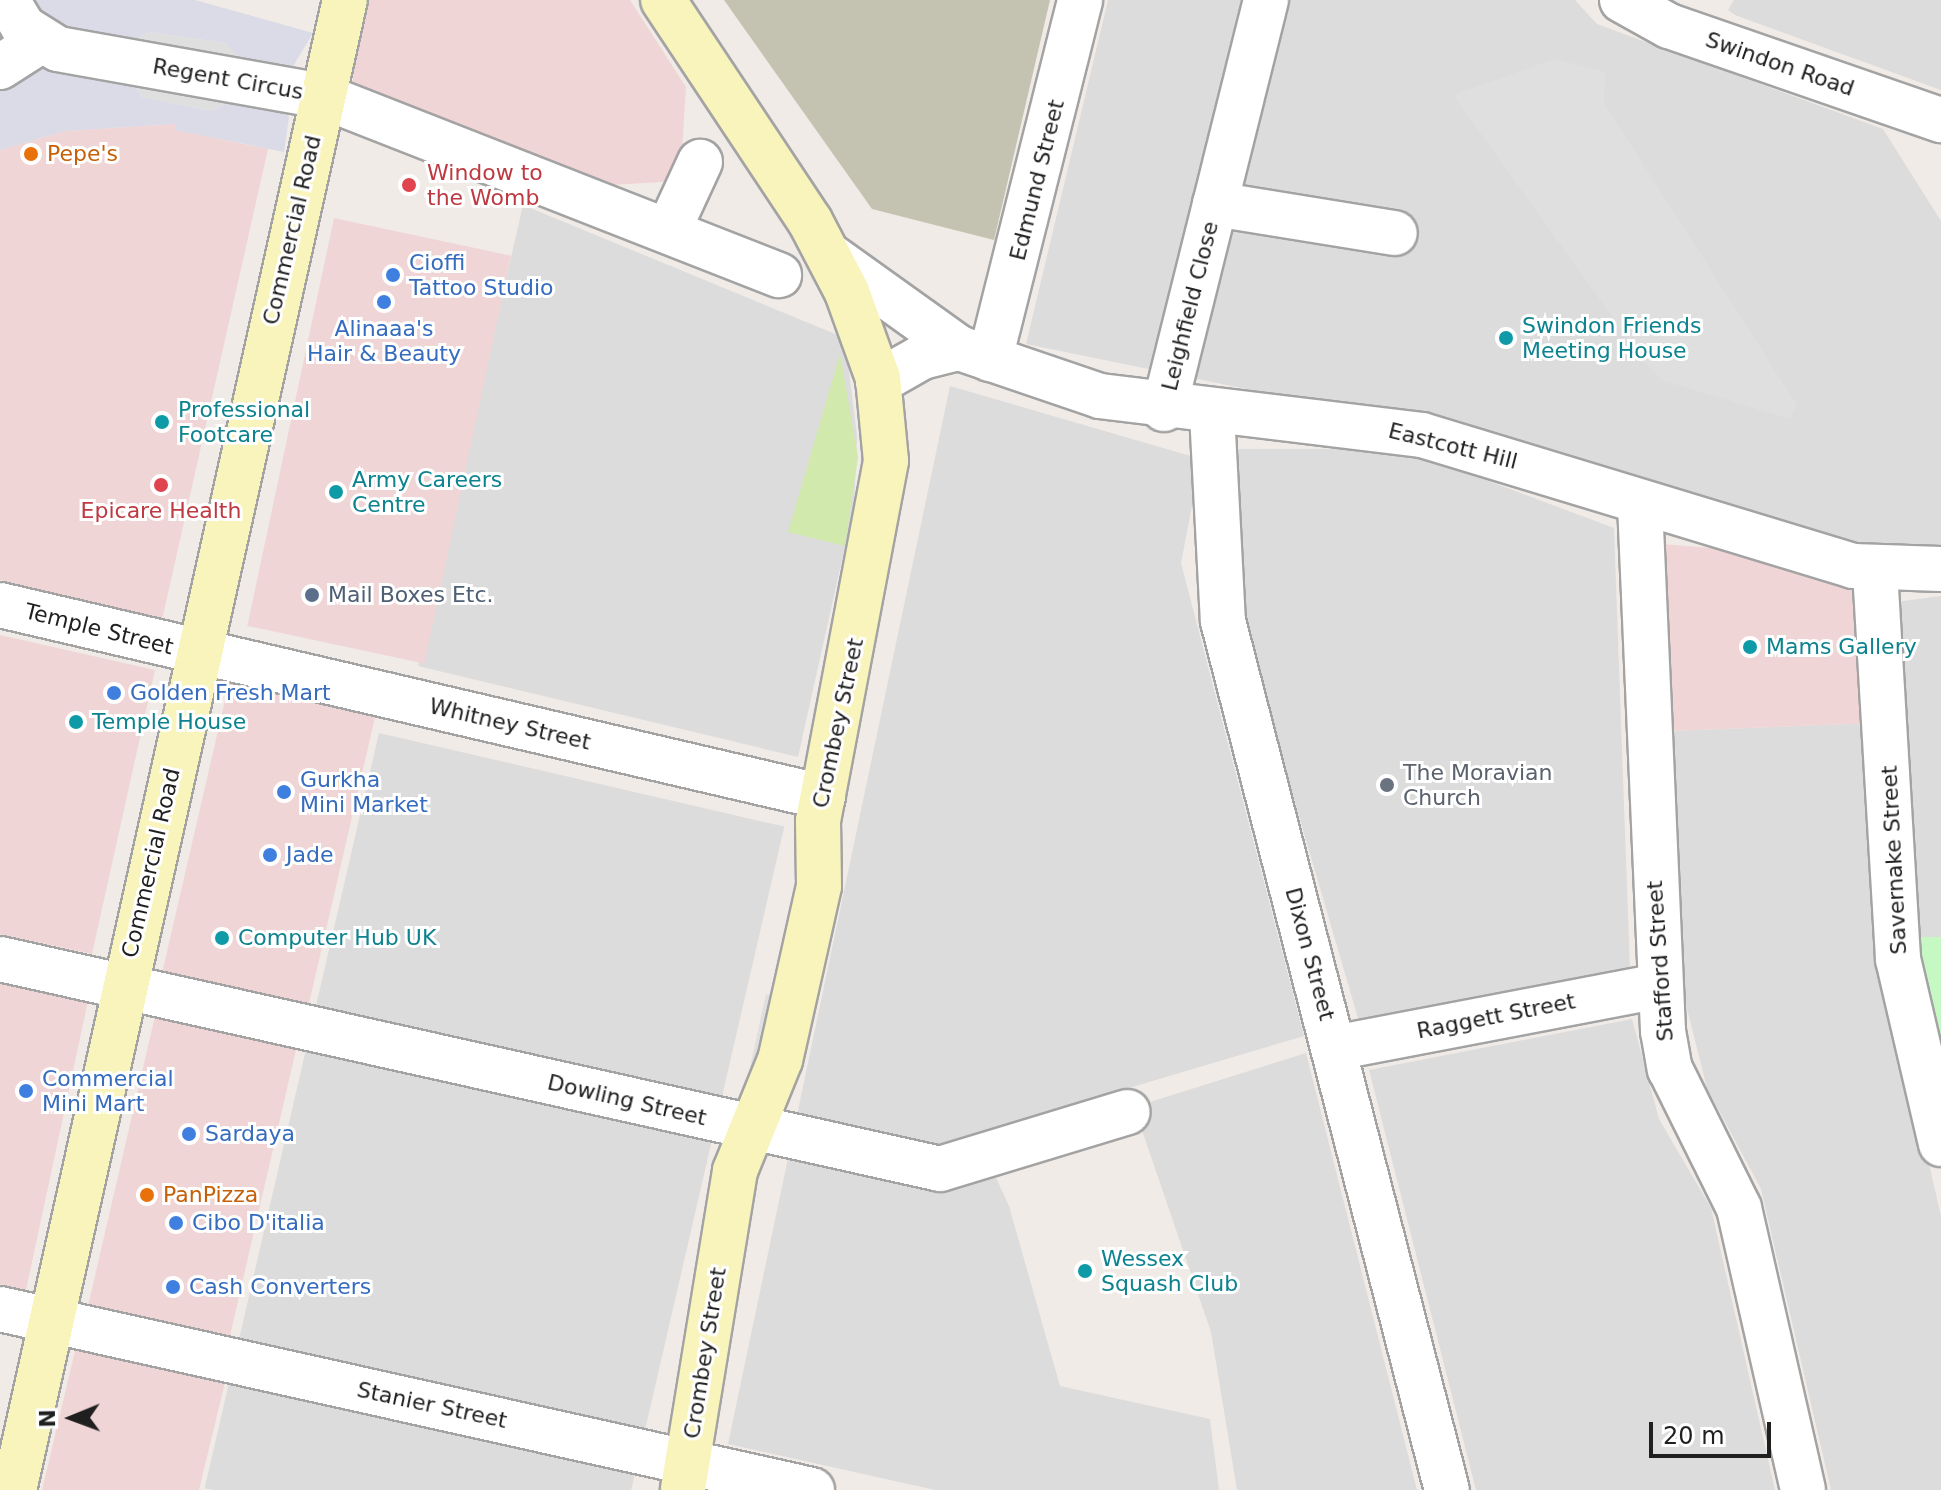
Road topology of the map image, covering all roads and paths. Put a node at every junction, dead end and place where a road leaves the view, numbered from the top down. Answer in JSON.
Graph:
{"nodes":[{"id":1,"x":7,"y":0,"type":"edge"},
{"id":2,"x":345,"y":0,"type":"edge"},
{"id":3,"x":663,"y":0,"type":"edge"},
{"id":4,"x":1080,"y":0,"type":"edge"},
{"id":5,"x":1266,"y":0,"type":"edge"},
{"id":6,"x":1642,"y":4,"type":"edge"},
{"id":7,"x":39,"y":42,"type":"junction"},
{"id":8,"x":0,"y":67,"type":"edge"},
{"id":9,"x":322,"y":96,"type":"junction"},
{"id":10,"x":1941,"y":120,"type":"edge"},
{"id":11,"x":700,"y":162,"type":"dead end"},
{"id":12,"x":1215,"y":204,"type":"junction"},
{"id":13,"x":669,"y":229,"type":"junction"},
{"id":14,"x":1395,"y":233,"type":"dead end"},
{"id":15,"x":829,"y":255,"type":"junction"},
{"id":16,"x":779,"y":275,"type":"dead end"},
{"id":17,"x":975,"y":353,"type":"junction"},
{"id":18,"x":878,"y":382,"type":"junction"},
{"id":19,"x":1164,"y":409,"type":"junction"},
{"id":20,"x":1212,"y":413,"type":"junction"},
{"id":21,"x":1640,"y":504,"type":"junction"},
{"id":22,"x":1941,"y":569,"type":"edge"},
{"id":23,"x":1875,"y":571,"type":"junction"},
{"id":24,"x":0,"y":605,"type":"edge"},
{"id":25,"x":197,"y":653,"type":"junction"},
{"id":26,"x":823,"y":797,"type":"junction"},
{"id":27,"x":0,"y":959,"type":"edge"},
{"id":28,"x":123,"y":986,"type":"junction"},
{"id":29,"x":1659,"y":986,"type":"junction"},
{"id":30,"x":1334,"y":1048,"type":"junction"},
{"id":31,"x":1128,"y":1112,"type":"dead end"},
{"id":32,"x":750,"y":1129,"type":"junction"},
{"id":33,"x":1941,"y":1144,"type":"edge"},
{"id":34,"x":0,"y":1309,"type":"edge"},
{"id":35,"x":52,"y":1320,"type":"junction"},
{"id":36,"x":686,"y":1476,"type":"edge"},
{"id":37,"x":14,"y":1490,"type":"edge"},
{"id":38,"x":812,"y":1490,"type":"edge"},
{"id":39,"x":1447,"y":1490,"type":"edge"},
{"id":40,"x":1803,"y":1490,"type":"edge"}],
"edges":[{"from":1,"to":7,"type":"street"},
{"from":2,"to":9,"type":"street","name":"Regent Circus"},
{"from":3,"to":15,"type":"street","name":"Crombey Street"},
{"from":4,"to":17,"type":"street","name":"Edmund Street"},
{"from":5,"to":12,"type":"street","name":"Leighfield Close"},
{"from":6,"to":10,"type":"street","name":"Swindon Road"},
{"from":7,"to":8,"type":"street"},
{"from":7,"to":9,"type":"street","name":"Regent Circus"},
{"from":9,"to":13,"type":"street"},
{"from":9,"to":25,"type":"street","name":"Commercial Road"},
{"from":11,"to":13,"type":"street"},
{"from":12,"to":14,"type":"street","name":"Leighfield Close"},
{"from":12,"to":19,"type":"street","name":"Leighfield Close"},
{"from":13,"to":16,"type":"street"},
{"from":15,"to":17,"type":"street","name":"Eastcott Hill"},
{"from":15,"to":18,"type":"street","name":"Crombey Street"},
{"from":17,"to":18,"type":"street"},
{"from":17,"to":19,"type":"street","name":"Eastcott Hill"},
{"from":18,"to":26,"type":"street","name":"Crombey Street"},
{"from":19,"to":20,"type":"street","name":"Eastcott Hill"},
{"from":20,"to":21,"type":"street","name":"Eastcott Hill"},
{"from":20,"to":30,"type":"street","name":"Dixon Street"},
{"from":21,"to":23,"type":"street","name":"Eastcott Hill"},
{"from":21,"to":29,"type":"street","name":"Stafford Street"},
{"from":22,"to":23,"type":"street","name":"Eastcott Hill"},
{"from":23,"to":33,"type":"street","name":"Savernake Street"},
{"from":24,"to":25,"type":"street","name":"Temple Street"},
{"from":25,"to":26,"type":"street","name":"Whitney Street"},
{"from":25,"to":28,"type":"street","name":"Commercial Road"},
{"from":26,"to":32,"type":"street","name":"Crombey Street"},
{"from":27,"to":28,"type":"street","name":"Dowling Street"},
{"from":28,"to":32,"type":"street","name":"Dowling Street"},
{"from":28,"to":35,"type":"street","name":"Commercial Road"},
{"from":29,"to":30,"type":"street","name":"Raggett Street"},
{"from":29,"to":40,"type":"street","name":"Stafford Street"},
{"from":30,"to":39,"type":"street","name":"Dixon Street"},
{"from":31,"to":32,"type":"street","name":"Dowling Street"},
{"from":32,"to":36,"type":"street","name":"Crombey Street"},
{"from":34,"to":35,"type":"street","name":"Stanier Street"},
{"from":35,"to":36,"type":"street","name":"Stanier Street"},
{"from":35,"to":37,"type":"street","name":"Commercial Road"},
{"from":36,"to":38,"type":"street","name":"Stanier Street"}]}
